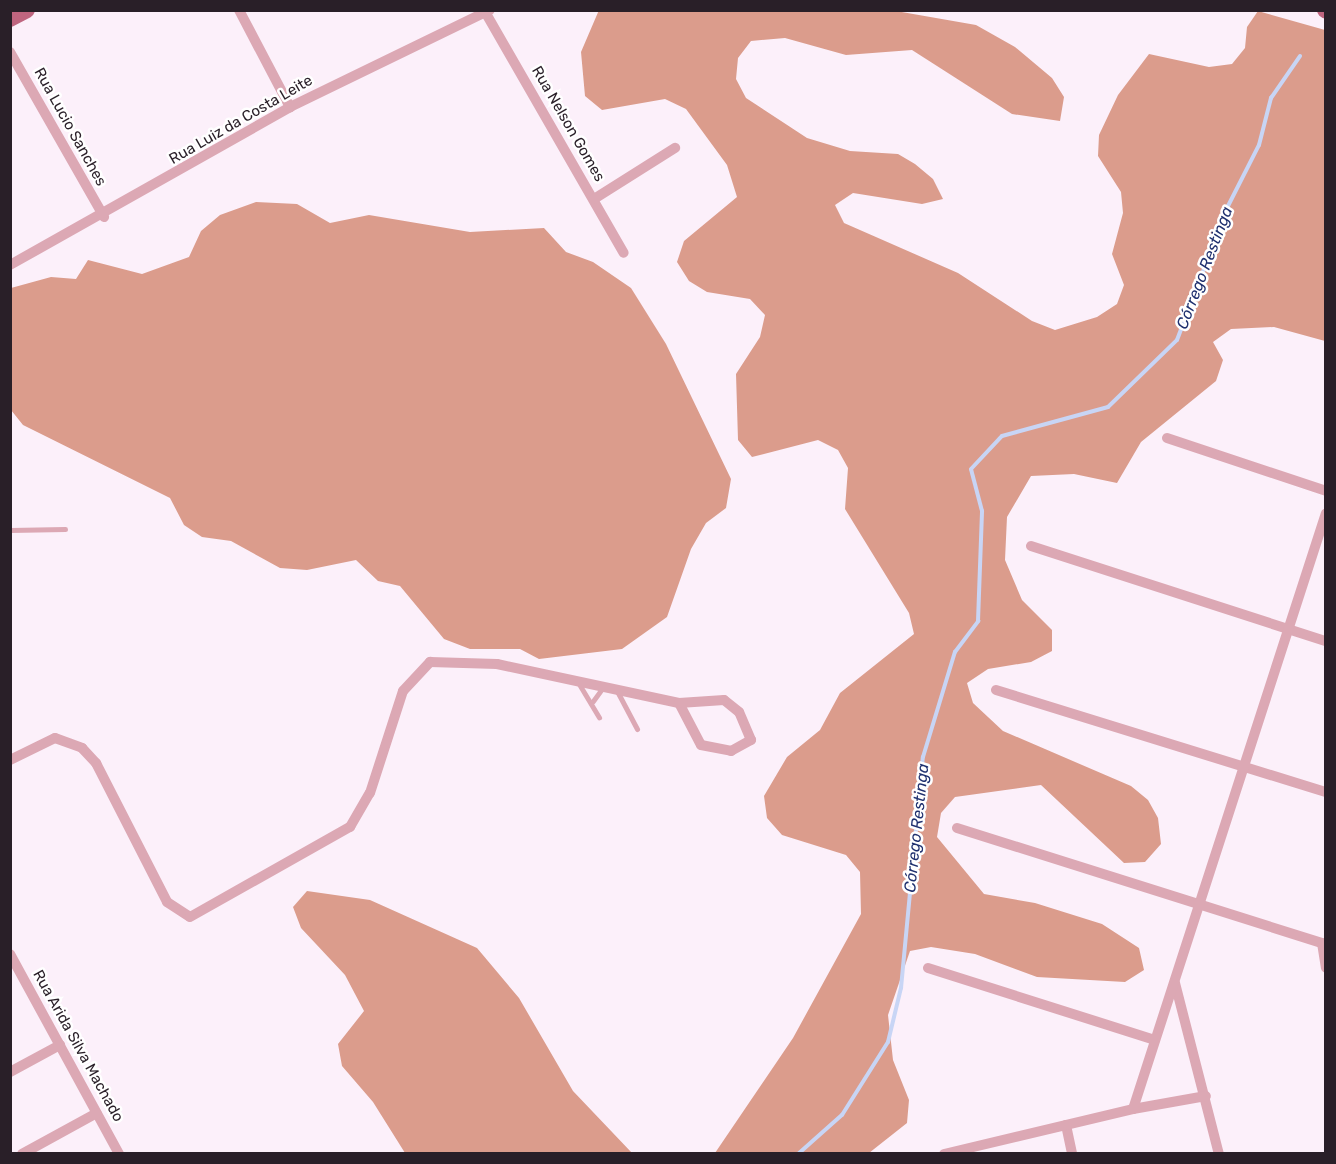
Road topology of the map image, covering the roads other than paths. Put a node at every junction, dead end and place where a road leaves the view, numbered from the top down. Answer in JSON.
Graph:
{"nodes":[{"id":1,"x":27,"y":10,"type":"edge"},
{"id":2,"x":239,"y":10,"type":"edge"},
{"id":3,"x":487,"y":11,"type":"edge"},
{"id":4,"x":10,"y":19,"type":"edge"},
{"id":5,"x":10,"y":52,"type":"edge"},
{"id":6,"x":290,"y":107,"type":"junction"},
{"id":7,"x":675,"y":148,"type":"dead end"},
{"id":8,"x":594,"y":200,"type":"junction"},
{"id":9,"x":104,"y":217,"type":"junction"},
{"id":10,"x":624,"y":253,"type":"dead end"},
{"id":11,"x":10,"y":265,"type":"edge"},
{"id":12,"x":1167,"y":438,"type":"dead end"},
{"id":13,"x":1326,"y":491,"type":"edge"},
{"id":14,"x":1326,"y":513,"type":"edge"},
{"id":15,"x":64,"y":529,"type":"dead end"},
{"id":16,"x":10,"y":530,"type":"edge"},
{"id":17,"x":1031,"y":546,"type":"dead end"},
{"id":18,"x":1288,"y":629,"type":"junction"},
{"id":19,"x":1326,"y":641,"type":"edge"},
{"id":20,"x":572,"y":677,"type":"junction"},
{"id":21,"x":610,"y":686,"type":"junction"},
{"id":22,"x":996,"y":690,"type":"dead end"},
{"id":23,"x":593,"y":702,"type":"junction"},
{"id":24,"x":679,"y":703,"type":"junction"},
{"id":25,"x":599,"y":717,"type":"dead end"},
{"id":26,"x":637,"y":729,"type":"dead end"},
{"id":27,"x":10,"y":760,"type":"edge"},
{"id":28,"x":1244,"y":767,"type":"junction"},
{"id":29,"x":1326,"y":792,"type":"edge"},
{"id":30,"x":957,"y":828,"type":"dead end"},
{"id":31,"x":1199,"y":904,"type":"junction"},
{"id":32,"x":1324,"y":944,"type":"edge"},
{"id":33,"x":10,"y":954,"type":"edge"},
{"id":34,"x":928,"y":968,"type":"dead end"},
{"id":35,"x":1326,"y":968,"type":"edge"},
{"id":36,"x":15,"y":972,"type":"edge"},
{"id":37,"x":1175,"y":983,"type":"junction"},
{"id":38,"x":1155,"y":1040,"type":"junction"},
{"id":39,"x":60,"y":1044,"type":"junction"},
{"id":40,"x":10,"y":1072,"type":"edge"},
{"id":41,"x":1206,"y":1096,"type":"junction"},
{"id":42,"x":1133,"y":1109,"type":"junction"},
{"id":43,"x":97,"y":1113,"type":"junction"},
{"id":44,"x":1066,"y":1125,"type":"junction"},
{"id":45,"x":22,"y":1154,"type":"edge"},
{"id":46,"x":119,"y":1154,"type":"edge"},
{"id":47,"x":944,"y":1154,"type":"edge"},
{"id":48,"x":1072,"y":1154,"type":"edge"},
{"id":49,"x":1219,"y":1154,"type":"edge"}],
"edges":[{"from":1,"to":4,"type":"main road"},
{"from":2,"to":6,"type":"street"},
{"from":3,"to":6,"type":"street","name":"Rua Luiz da Costa Leite"},
{"from":3,"to":8,"type":"street","name":"Rua Nelson Gomes"},
{"from":5,"to":9,"type":"street","name":"Rua Lucio Sanches"},
{"from":6,"to":9,"type":"street","name":"Rua Luiz da Costa Leite"},
{"from":7,"to":8,"type":"street"},
{"from":8,"to":10,"type":"street","name":"Rua Nelson Gomes"},
{"from":9,"to":11,"type":"street","name":"Rua Luiz da Costa Leite"},
{"from":12,"to":13,"type":"street"},
{"from":14,"to":18,"type":"street"},
{"from":15,"to":16,"type":"lane"},
{"from":17,"to":18,"type":"street"},
{"from":18,"to":19,"type":"street"},
{"from":18,"to":28,"type":"street"},
{"from":20,"to":21,"type":"street"},
{"from":20,"to":23,"type":"lane"},
{"from":20,"to":27,"type":"street"},
{"from":21,"to":23,"type":"lane"},
{"from":21,"to":24,"type":"street"},
{"from":21,"to":26,"type":"lane"},
{"from":22,"to":28,"type":"street"},
{"from":23,"to":25,"type":"lane"},
{"from":24,"to":24,"type":"street"},
{"from":28,"to":29,"type":"street"},
{"from":28,"to":31,"type":"street"},
{"from":30,"to":31,"type":"street"},
{"from":31,"to":32,"type":"street"},
{"from":31,"to":37,"type":"street"},
{"from":32,"to":35,"type":"street"},
{"from":33,"to":36,"type":"street","name":"Rua Arida Silva Machado"},
{"from":34,"to":38,"type":"street"},
{"from":36,"to":39,"type":"street","name":"Rua Arida Silva Machado"},
{"from":37,"to":38,"type":"street"},
{"from":37,"to":41,"type":"street"},
{"from":38,"to":42,"type":"street"},
{"from":39,"to":40,"type":"street"},
{"from":39,"to":43,"type":"street","name":"Rua Arida Silva Machado"},
{"from":41,"to":42,"type":"street"},
{"from":41,"to":49,"type":"street"},
{"from":42,"to":44,"type":"street"},
{"from":43,"to":45,"type":"street"},
{"from":43,"to":46,"type":"street","name":"Rua Arida Silva Machado"},
{"from":44,"to":47,"type":"street"},
{"from":44,"to":48,"type":"street"}]}
